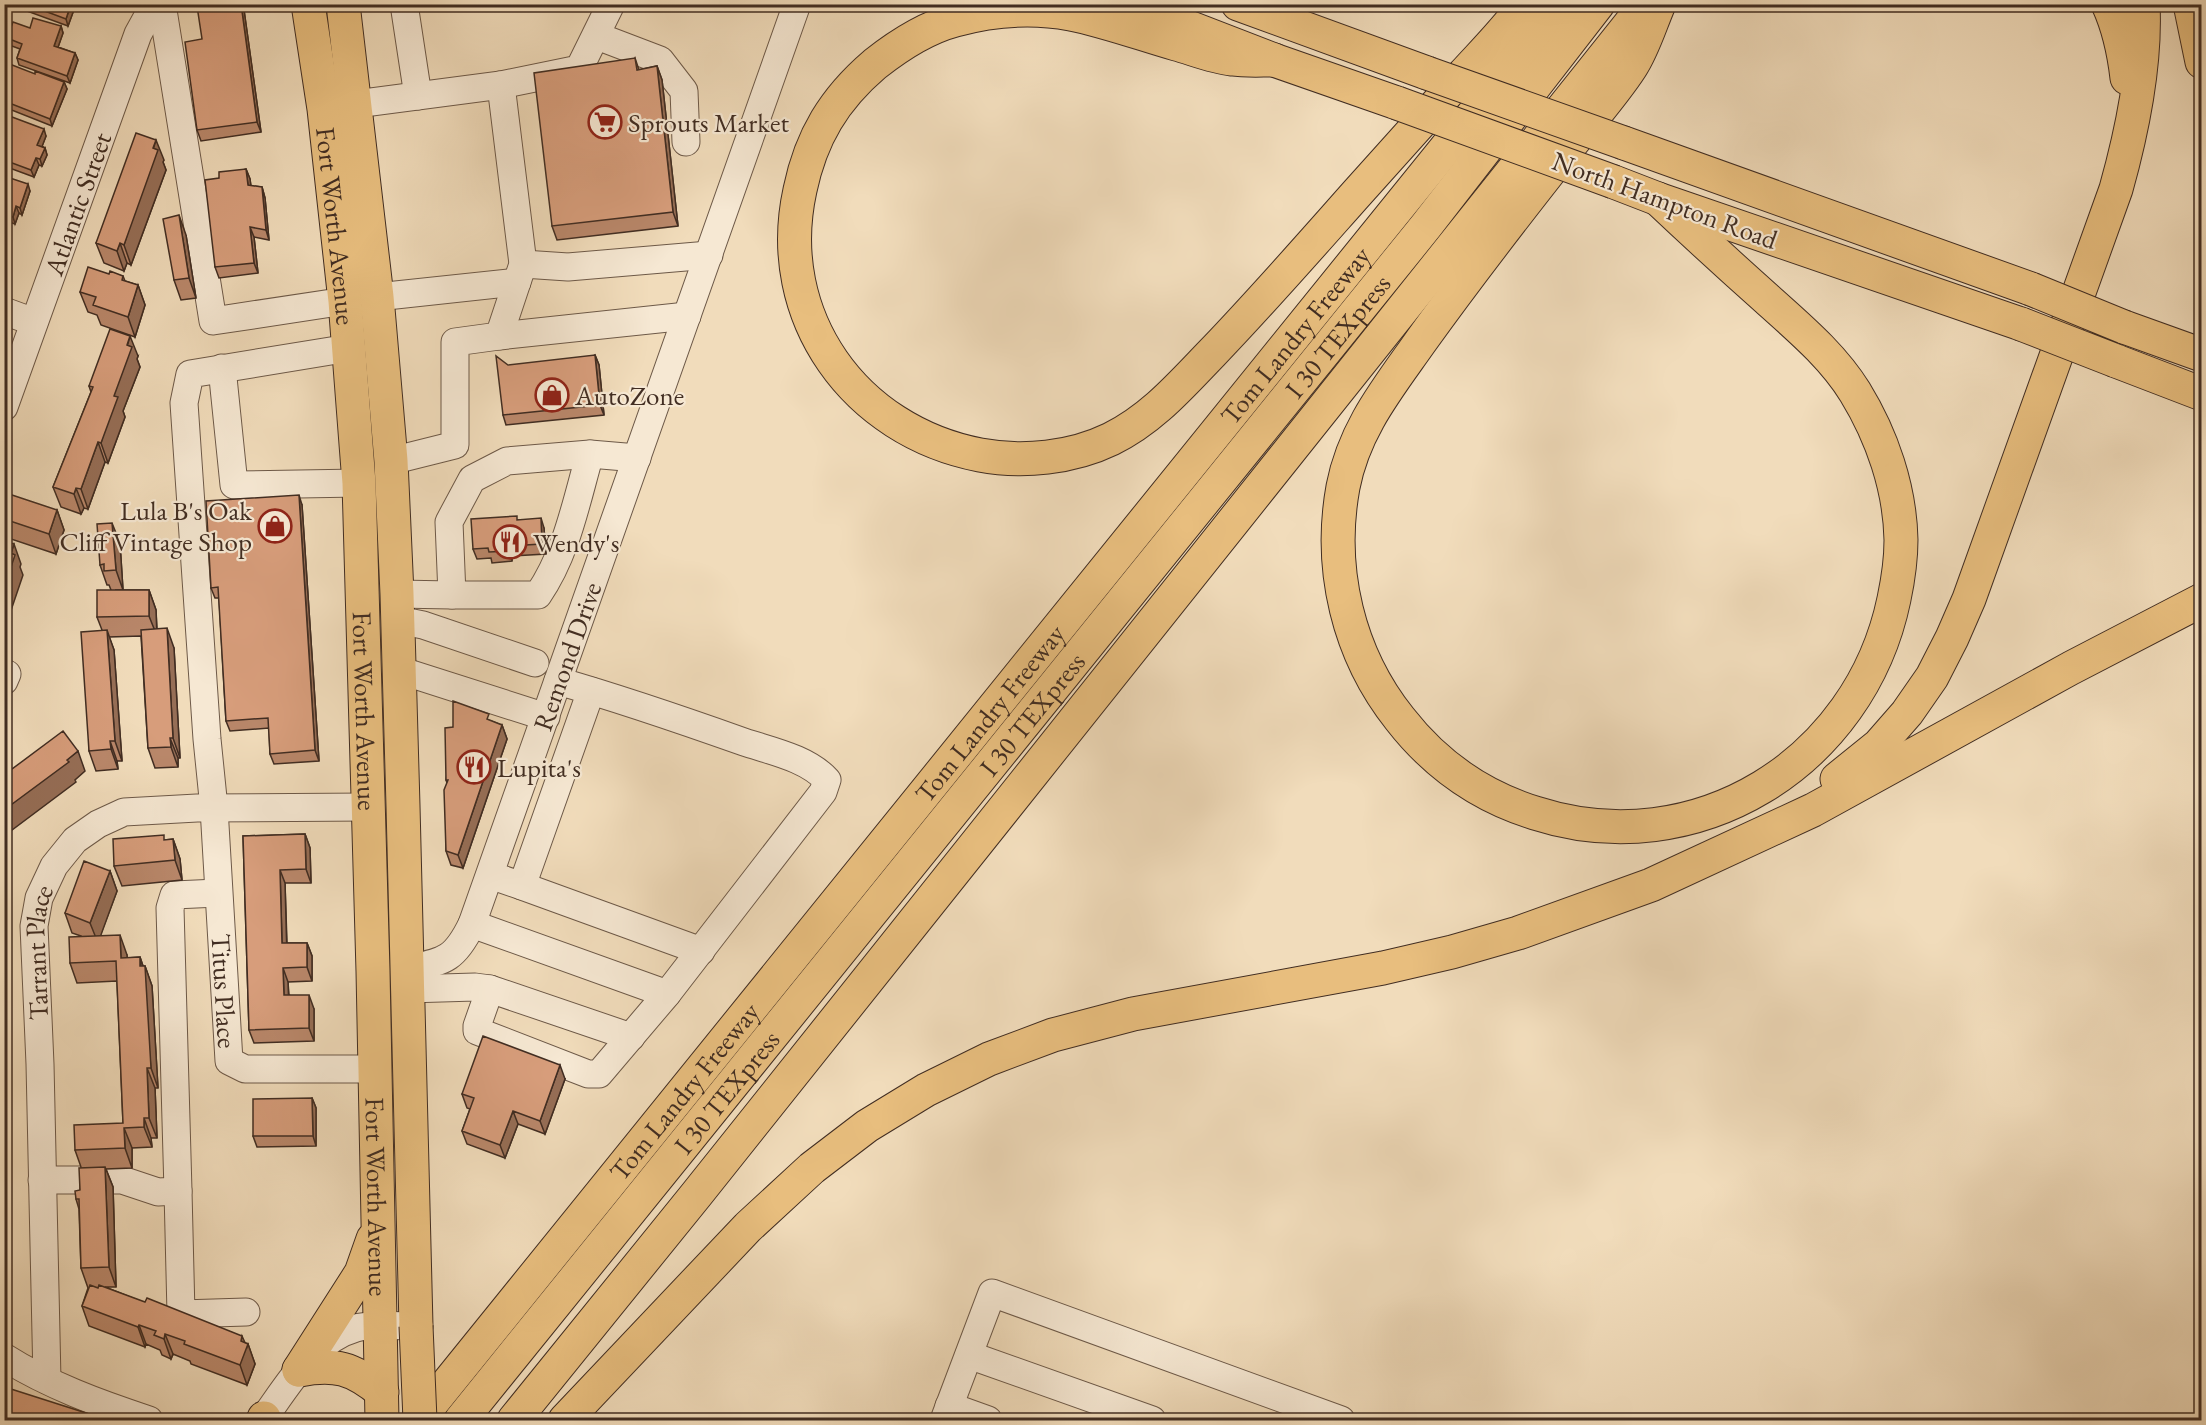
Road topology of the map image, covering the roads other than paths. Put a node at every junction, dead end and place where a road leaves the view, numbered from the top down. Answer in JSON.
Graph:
{"nodes":[{"id":1,"x":157,"y":4,"type":"edge"},
{"id":2,"x":162,"y":4,"type":"edge"},
{"id":3,"x":308,"y":4,"type":"edge"},
{"id":4,"x":343,"y":4,"type":"edge"},
{"id":5,"x":404,"y":4,"type":"edge"},
{"id":6,"x":611,"y":4,"type":"edge"},
{"id":7,"x":797,"y":4,"type":"edge"},
{"id":8,"x":1129,"y":4,"type":"edge"},
{"id":9,"x":1238,"y":4,"type":"edge"},
{"id":10,"x":1525,"y":4,"type":"edge"},
{"id":11,"x":1558,"y":4,"type":"edge"},
{"id":12,"x":1598,"y":4,"type":"edge"},
{"id":13,"x":1646,"y":4,"type":"edge"},
{"id":14,"x":1659,"y":4,"type":"edge"},
{"id":15,"x":2108,"y":4,"type":"edge"},
{"id":16,"x":2144,"y":4,"type":"edge"},
{"id":17,"x":2190,"y":4,"type":"edge"},
{"id":18,"x":597,"y":36,"type":"junction"},
{"id":19,"x":1274,"y":60,"type":"junction"},
{"id":20,"x":2202,"y":62,"type":"edge"},
{"id":21,"x":501,"y":85,"type":"junction"},
{"id":22,"x":417,"y":96,"type":"junction"},
{"id":23,"x":2135,"y":99,"type":"junction"},
{"id":24,"x":356,"y":104,"type":"junction"},
{"id":25,"x":324,"y":109,"type":"junction"},
{"id":26,"x":686,"y":142,"type":"dead end"},
{"id":27,"x":1658,"y":199,"type":"junction"},
{"id":28,"x":709,"y":255,"type":"junction"},
{"id":29,"x":520,"y":273,"type":"junction"},
{"id":30,"x":377,"y":297,"type":"junction"},
{"id":31,"x":345,"y":301,"type":"junction"},
{"id":32,"x":4,"y":312,"type":"edge"},
{"id":33,"x":687,"y":316,"type":"junction"},
{"id":34,"x":34,"y":322,"type":"junction"},
{"id":35,"x":499,"y":336,"type":"junction"},
{"id":36,"x":349,"y":348,"type":"junction"},
{"id":37,"x":2202,"y":355,"type":"edge"},
{"id":38,"x":222,"y":368,"type":"junction"},
{"id":39,"x":2202,"y":394,"type":"edge"},
{"id":40,"x":4,"y":407,"type":"edge"},
{"id":41,"x":455,"y":445,"type":"junction"},
{"id":42,"x":590,"y":454,"type":"junction"},
{"id":43,"x":637,"y":458,"type":"junction"},
{"id":44,"x":391,"y":461,"type":"junction"},
{"id":45,"x":358,"y":474,"type":"junction"},
{"id":46,"x":472,"y":479,"type":"junction"},
{"id":47,"x":452,"y":595,"type":"junction"},
{"id":48,"x":2202,"y":600,"type":"edge"},
{"id":49,"x":397,"y":607,"type":"junction"},
{"id":50,"x":535,"y":663,"type":"dead end"},
{"id":51,"x":399,"y":670,"type":"junction"},
{"id":52,"x":558,"y":681,"type":"junction"},
{"id":53,"x":591,"y":691,"type":"junction"},
{"id":54,"x":546,"y":717,"type":"junction"},
{"id":55,"x":403,"y":806,"type":"junction"},
{"id":56,"x":369,"y":807,"type":"junction"},
{"id":57,"x":214,"y":808,"type":"junction"},
{"id":58,"x":1813,"y":810,"type":"junction"},
{"id":59,"x":490,"y":875,"type":"junction"},
{"id":60,"x":522,"y":886,"type":"junction"},
{"id":61,"x":218,"y":892,"type":"junction"},
{"id":62,"x":472,"y":924,"type":"junction"},
{"id":63,"x":701,"y":951,"type":"junction"},
{"id":64,"x":374,"y":970,"type":"junction"},
{"id":65,"x":407,"y":979,"type":"junction"},
{"id":66,"x":490,"y":989,"type":"junction"},
{"id":67,"x":667,"y":994,"type":"junction"},
{"id":68,"x":631,"y":1037,"type":"junction"},
{"id":69,"x":376,"y":1069,"type":"junction"},
{"id":70,"x":411,"y":1118,"type":"junction"},
{"id":71,"x":377,"y":1119,"type":"junction"},
{"id":72,"x":42,"y":1180,"type":"junction"},
{"id":73,"x":178,"y":1191,"type":"junction"},
{"id":74,"x":379,"y":1216,"type":"junction"},
{"id":75,"x":246,"y":1312,"type":"dead end"},
{"id":76,"x":416,"y":1326,"type":"junction"},
{"id":77,"x":381,"y":1327,"type":"junction"},
{"id":78,"x":969,"y":1355,"type":"junction"},
{"id":79,"x":4,"y":1357,"type":"edge"},
{"id":80,"x":299,"y":1370,"type":"junction"},
{"id":81,"x":46,"y":1380,"type":"junction"},
{"id":82,"x":382,"y":1406,"type":"edge"},
{"id":83,"x":946,"y":1413,"type":"edge"},
{"id":84,"x":149,"y":1420,"type":"edge"},
{"id":85,"x":263,"y":1420,"type":"edge"},
{"id":86,"x":419,"y":1420,"type":"edge"},
{"id":87,"x":461,"y":1420,"type":"edge"},
{"id":88,"x":514,"y":1420,"type":"edge"},
{"id":89,"x":565,"y":1420,"type":"edge"},
{"id":90,"x":988,"y":1420,"type":"edge"},
{"id":91,"x":1152,"y":1420,"type":"edge"},
{"id":92,"x":1341,"y":1420,"type":"edge"}],
"edges":[{"from":1,"to":34,"type":"street","name":"Atlantic Street"},
{"from":2,"to":31,"type":"street"},
{"from":3,"to":25,"type":"main road","name":"Fort Worth Avenue"},
{"from":4,"to":24,"type":"main road","name":"Fort Worth Avenue"},
{"from":5,"to":22,"type":"street"},
{"from":6,"to":18,"type":"street"},
{"from":7,"to":28,"type":"street","name":"Remond Drive"},
{"from":8,"to":19,"type":"main road","name":"North Hampton Road"},
{"from":9,"to":37,"type":"main road","name":"North Hampton Road","bridge":true},
{"from":10,"to":19,"type":"main road"},
{"from":11,"to":86,"type":"main road","name":"Tom Landry Freeway"},
{"from":12,"to":87,"type":"main road","name":"I 30 TEXpress"},
{"from":13,"to":88,"type":"main road"},
{"from":14,"to":27,"type":"main road"},
{"from":15,"to":23,"type":"main road"},
{"from":16,"to":23,"type":"main road"},
{"from":17,"to":20,"type":"main road"},
{"from":18,"to":21,"type":"street"},
{"from":18,"to":26,"type":"street"},
{"from":19,"to":27,"type":"main road","name":"North Hampton Road","bridge":true},
{"from":21,"to":22,"type":"street"},
{"from":21,"to":29,"type":"street"},
{"from":22,"to":24,"type":"street"},
{"from":23,"to":58,"type":"main road"},
{"from":24,"to":25,"type":"main road"},
{"from":24,"to":30,"type":"main road","name":"Fort Worth Avenue"},
{"from":25,"to":31,"type":"main road","name":"Fort Worth Avenue"},
{"from":27,"to":39,"type":"main road","name":"North Hampton Road","bridge":true},
{"from":28,"to":29,"type":"street"},
{"from":28,"to":33,"type":"street","name":"Remond Drive"},
{"from":29,"to":30,"type":"street"},
{"from":29,"to":35,"type":"street"},
{"from":30,"to":31,"type":"main road"},
{"from":30,"to":44,"type":"main road","name":"Fort Worth Avenue"},
{"from":31,"to":36,"type":"main road","name":"Fort Worth Avenue"},
{"from":32,"to":34,"type":"street"},
{"from":33,"to":35,"type":"street"},
{"from":33,"to":43,"type":"street","name":"Remond Drive"},
{"from":34,"to":40,"type":"street","name":"Atlantic Street"},
{"from":35,"to":41,"type":"street"},
{"from":36,"to":38,"type":"street"},
{"from":36,"to":45,"type":"main road","name":"Fort Worth Avenue"},
{"from":38,"to":45,"type":"street"},
{"from":38,"to":57,"type":"street","name":"Titus Place"},
{"from":41,"to":44,"type":"street"},
{"from":41,"to":46,"type":"street"},
{"from":42,"to":43,"type":"street"},
{"from":42,"to":46,"type":"street"},
{"from":42,"to":47,"type":"street"},
{"from":43,"to":52,"type":"street","name":"Remond Drive"},
{"from":44,"to":45,"type":"main road"},
{"from":44,"to":49,"type":"main road","name":"Fort Worth Avenue"},
{"from":45,"to":56,"type":"main road","name":"Fort Worth Avenue"},
{"from":46,"to":47,"type":"street"},
{"from":47,"to":49,"type":"street"},
{"from":48,"to":58,"type":"main road"},
{"from":49,"to":50,"type":"street"},
{"from":49,"to":51,"type":"main road","name":"Fort Worth Avenue"},
{"from":51,"to":54,"type":"street"},
{"from":51,"to":55,"type":"main road","name":"Fort Worth Avenue"},
{"from":52,"to":53,"type":"street"},
{"from":52,"to":54,"type":"street","name":"Remond Drive"},
{"from":53,"to":60,"type":"street"},
{"from":53,"to":63,"type":"street"},
{"from":54,"to":59,"type":"street","name":"Remond Drive"},
{"from":55,"to":56,"type":"main road"},
{"from":55,"to":65,"type":"main road","name":"Fort Worth Avenue"},
{"from":56,"to":57,"type":"street","name":"Tarrant Place"},
{"from":56,"to":64,"type":"main road","name":"Fort Worth Avenue"},
{"from":57,"to":61,"type":"street","name":"Titus Place"},
{"from":57,"to":72,"type":"street","name":"Tarrant Place"},
{"from":58,"to":89,"type":"main road"},
{"from":59,"to":60,"type":"street"},
{"from":59,"to":62,"type":"street","name":"Remond Drive"},
{"from":60,"to":63,"type":"street"},
{"from":61,"to":69,"type":"street","name":"Titus Place"},
{"from":61,"to":73,"type":"street"},
{"from":62,"to":65,"type":"street","name":"Remond Drive"},
{"from":62,"to":67,"type":"street"},
{"from":63,"to":67,"type":"street"},
{"from":64,"to":65,"type":"main road"},
{"from":64,"to":69,"type":"main road","name":"Fort Worth Avenue"},
{"from":65,"to":66,"type":"street"},
{"from":65,"to":70,"type":"main road","name":"Fort Worth Avenue"},
{"from":66,"to":68,"type":"street"},
{"from":66,"to":68,"type":"street"},
{"from":67,"to":68,"type":"street"},
{"from":69,"to":71,"type":"main road","name":"Fort Worth Avenue"},
{"from":70,"to":71,"type":"main road"},
{"from":70,"to":76,"type":"main road","name":"Fort Worth Avenue"},
{"from":71,"to":74,"type":"main road","name":"Fort Worth Avenue"},
{"from":72,"to":73,"type":"street"},
{"from":72,"to":81,"type":"street","name":"Tarrant Place"},
{"from":73,"to":75,"type":"street"},
{"from":74,"to":77,"type":"main road","name":"Fort Worth Avenue"},
{"from":74,"to":80,"type":"main road"},
{"from":76,"to":77,"type":"street"},
{"from":76,"to":86,"type":"main road","name":"Fort Worth Avenue","bridge":true},
{"from":77,"to":80,"type":"street"},
{"from":77,"to":82,"type":"main road","name":"Fort Worth Avenue"},
{"from":78,"to":83,"type":"street"},
{"from":78,"to":91,"type":"street"},
{"from":78,"to":92,"type":"street"},
{"from":79,"to":81,"type":"street"},
{"from":80,"to":82,"type":"main road"},
{"from":80,"to":85,"type":"street"},
{"from":81,"to":84,"type":"street"},
{"from":83,"to":90,"type":"street"}]}
